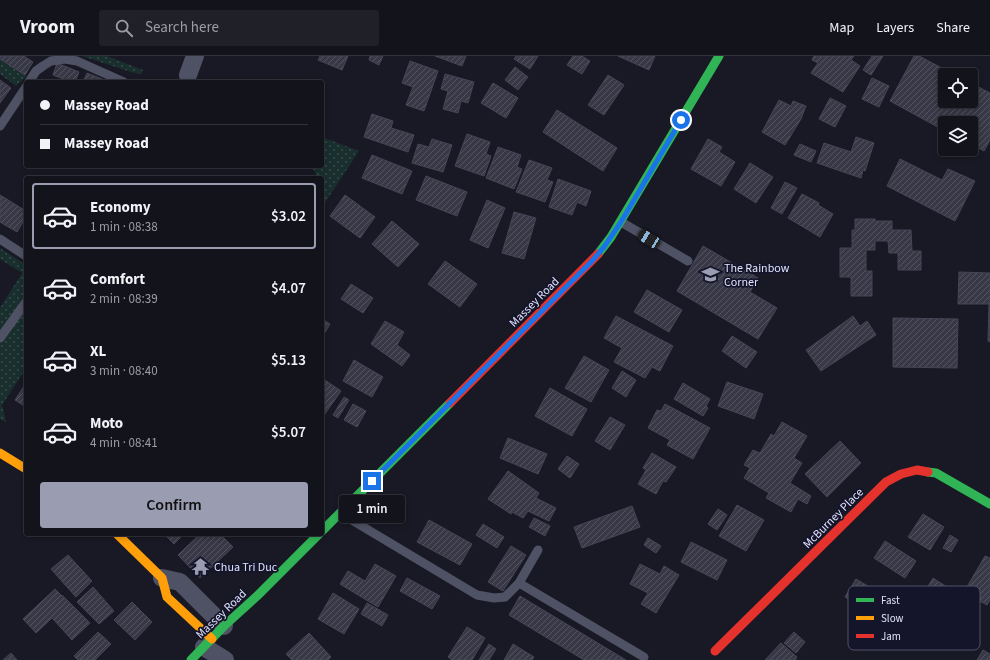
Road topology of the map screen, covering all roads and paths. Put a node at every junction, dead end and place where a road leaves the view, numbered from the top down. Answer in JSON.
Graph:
{"nodes":[{"id":1,"x":195,"y":56,"type":"edge"},
{"id":2,"x":719,"y":56,"type":"edge"},
{"id":3,"x":187,"y":78,"type":"edge"},
{"id":4,"x":30,"y":80,"type":"edge"},
{"id":5,"x":120,"y":80,"type":"edge"},
{"id":6,"x":24,"y":90,"type":"edge"},
{"id":7,"x":0,"y":126,"type":"edge"},
{"id":8,"x":621,"y":222,"type":"junction"},
{"id":9,"x":0,"y":239,"type":"edge"},
{"id":10,"x":24,"y":255,"type":"edge"},
{"id":11,"x":688,"y":262,"type":"dead end"},
{"id":12,"x":24,"y":305,"type":"edge"},
{"id":13,"x":0,"y":338,"type":"edge"},
{"id":14,"x":0,"y":453,"type":"edge"},
{"id":15,"x":24,"y":469,"type":"edge"},
{"id":16,"x":990,"y":504,"type":"edge"},
{"id":17,"x":340,"y":513,"type":"junction"},
{"id":18,"x":324,"y":529,"type":"edge"},
{"id":19,"x":119,"y":536,"type":"edge"},
{"id":20,"x":317,"y":536,"type":"edge"},
{"id":21,"x":538,"y":550,"type":"dead end"},
{"id":22,"x":162,"y":578,"type":"junction"},
{"id":23,"x":519,"y":583,"type":"junction"},
{"id":24,"x":224,"y":626,"type":"junction"},
{"id":25,"x":715,"y":651,"type":"dead end"},
{"id":26,"x":199,"y":653,"type":"edge"},
{"id":27,"x":644,"y":657,"type":"dead end"},
{"id":28,"x":225,"y":660,"type":"edge"}],
"edges":[{"from":1,"to":3,"type":"street"},
{"from":2,"to":8,"type":"main road","name":"Massey Road"},
{"from":4,"to":5,"type":"lane"},
{"from":6,"to":7,"type":"lane"},
{"from":8,"to":11,"type":"lane"},
{"from":8,"to":17,"type":"main road","name":"Massey Road"},
{"from":9,"to":10,"type":"lane"},
{"from":12,"to":13,"type":"lane"},
{"from":14,"to":15,"type":"main road"},
{"from":16,"to":25,"type":"main road","name":"McBurney Place"},
{"from":17,"to":18,"type":"main road","name":"Massey Road"},
{"from":17,"to":23,"type":"lane"},
{"from":19,"to":22,"type":"main road"},
{"from":20,"to":24,"type":"main road","name":"Massey Road"},
{"from":21,"to":23,"type":"lane"},
{"from":22,"to":24,"type":"street"},
{"from":22,"to":26,"type":"main road"},
{"from":23,"to":27,"type":"lane"},
{"from":24,"to":26,"type":"main road","name":"Massey Road"},
{"from":26,"to":28,"type":"street"}]}
